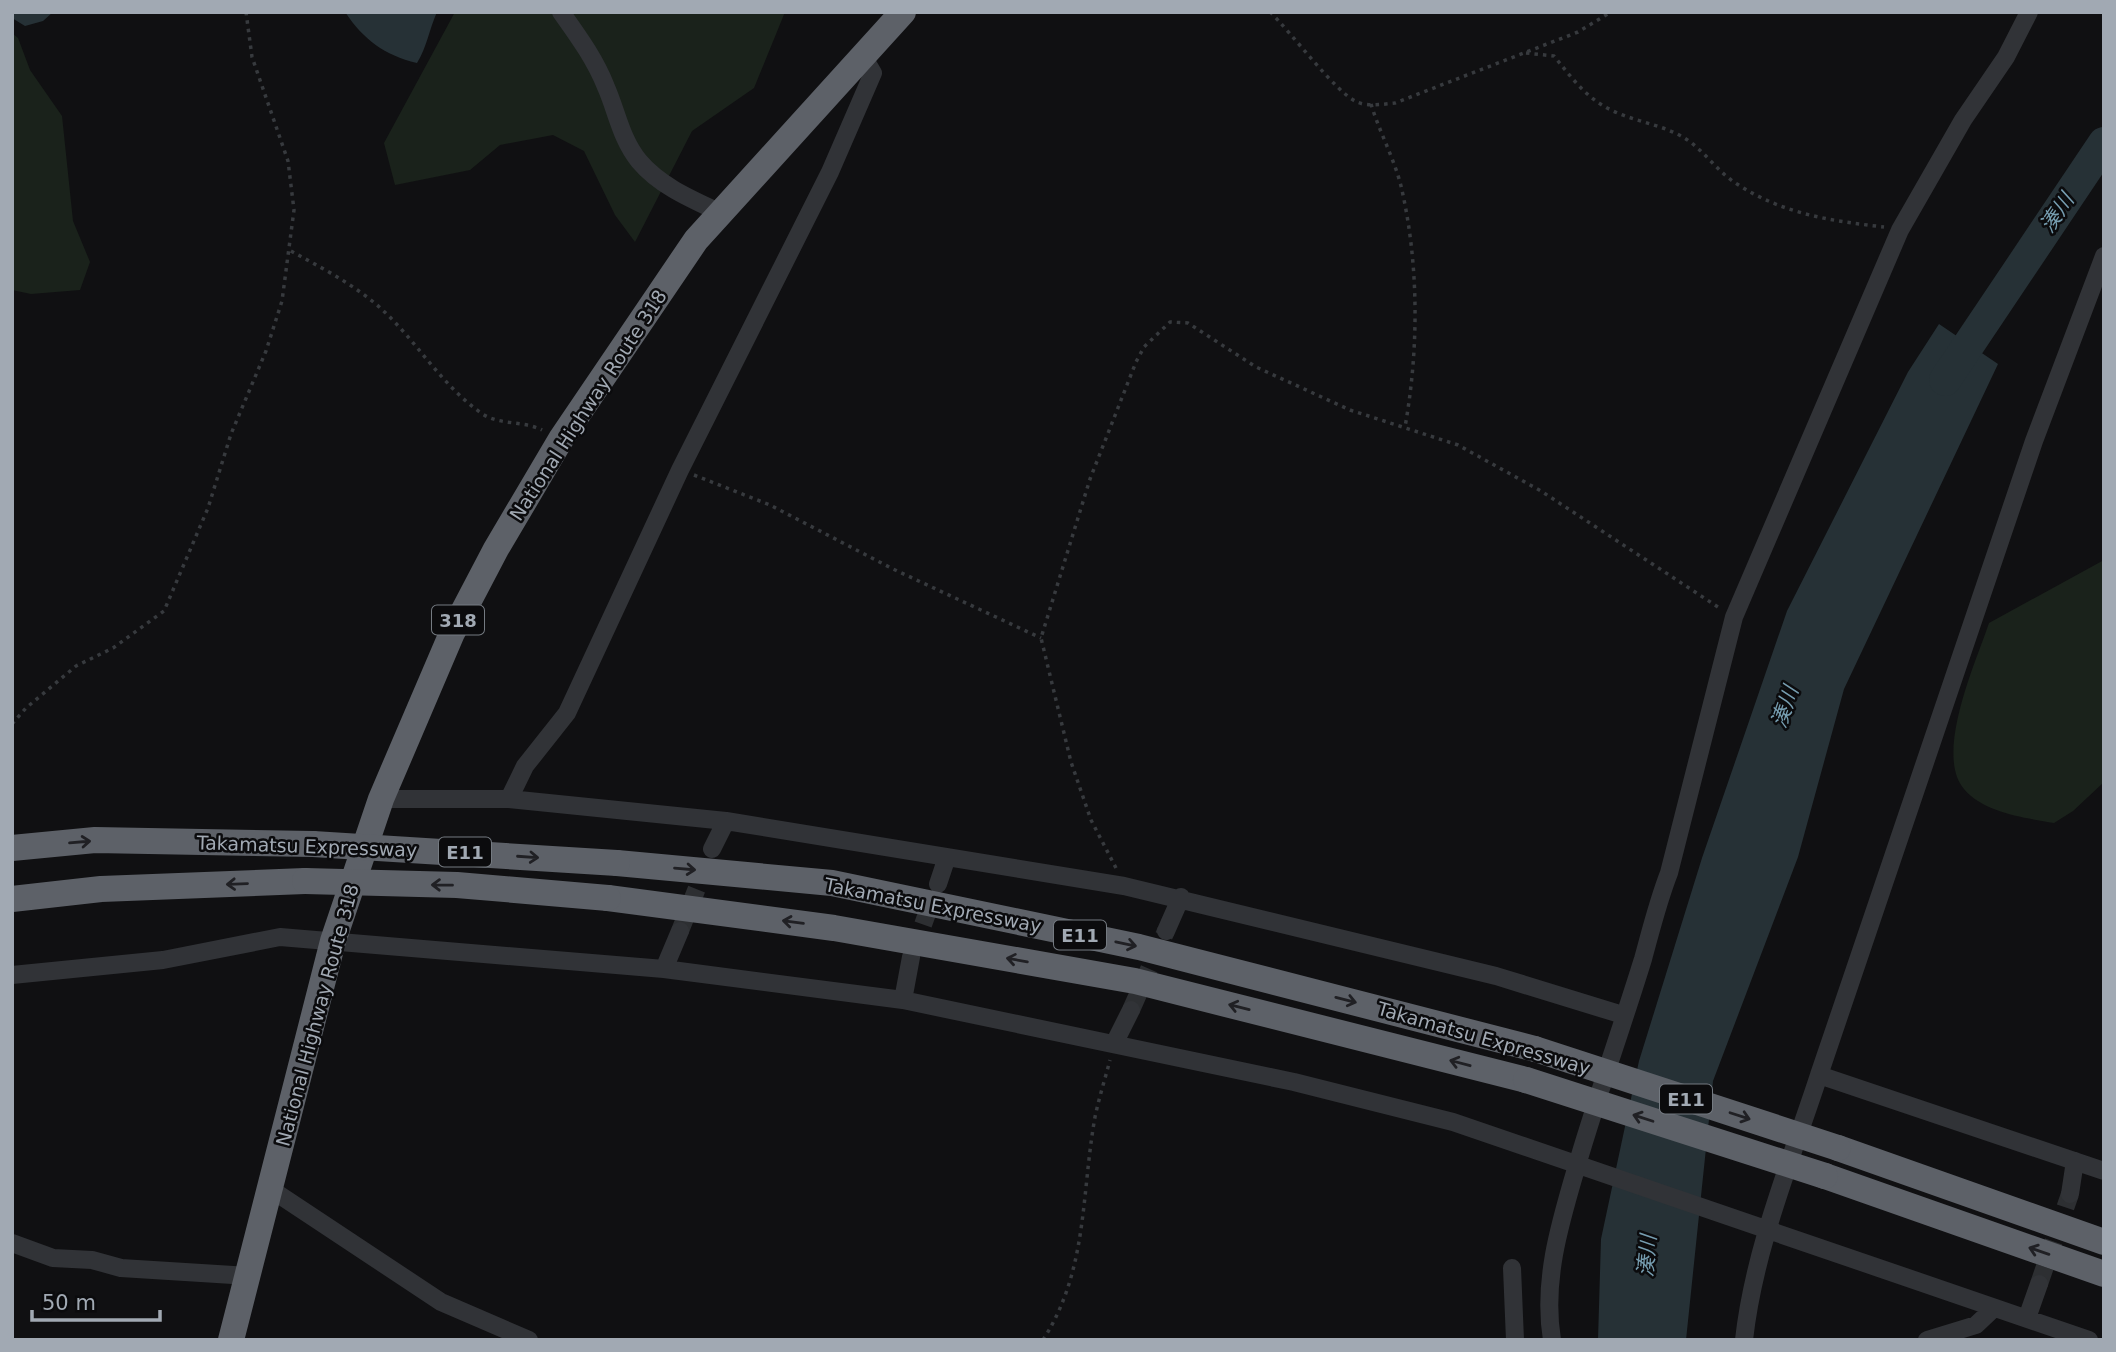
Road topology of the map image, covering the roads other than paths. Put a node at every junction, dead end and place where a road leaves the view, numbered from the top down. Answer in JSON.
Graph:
{"nodes":[{"id":1,"x":561,"y":12,"type":"edge"},
{"id":2,"x":903,"y":12,"type":"edge"},
{"id":3,"x":2029,"y":12,"type":"edge"},
{"id":4,"x":863,"y":56,"type":"junction"},
{"id":5,"x":721,"y":213,"type":"junction"},
{"id":6,"x":2104,"y":256,"type":"edge"},
{"id":7,"x":381,"y":799,"type":"junction"},
{"id":8,"x":509,"y":799,"type":"junction"},
{"id":9,"x":726,"y":821,"type":"junction"},
{"id":10,"x":12,"y":848,"type":"edge"},
{"id":11,"x":712,"y":849,"type":"tunnel mouth"},
{"id":12,"x":947,"y":856,"type":"junction"},
{"id":13,"x":938,"y":884,"type":"tunnel mouth"},
{"id":14,"x":1181,"y":897,"type":"junction"},
{"id":15,"x":12,"y":899,"type":"edge"},
{"id":16,"x":680,"y":931,"type":"tunnel mouth"},
{"id":17,"x":1166,"y":931,"type":"tunnel mouth"},
{"id":18,"x":333,"y":941,"type":"junction"},
{"id":19,"x":911,"y":957,"type":"tunnel mouth"},
{"id":20,"x":664,"y":969,"type":"junction"},
{"id":21,"x":12,"y":975,"type":"edge"},
{"id":22,"x":903,"y":1000,"type":"junction"},
{"id":23,"x":1131,"y":1010,"type":"tunnel mouth"},
{"id":24,"x":1623,"y":1016,"type":"junction"},
{"id":25,"x":1114,"y":1044,"type":"junction"},
{"id":26,"x":1819,"y":1075,"type":"junction"},
{"id":27,"x":2075,"y":1161,"type":"junction"},
{"id":28,"x":1578,"y":1163,"type":"junction"},
{"id":29,"x":1897,"y":1169,"type":"junction"},
{"id":30,"x":2104,"y":1171,"type":"edge"},
{"id":31,"x":269,"y":1188,"type":"junction"},
{"id":32,"x":2070,"y":1194,"type":"tunnel mouth"},
{"id":33,"x":1761,"y":1227,"type":"junction"},
{"id":34,"x":2104,"y":1230,"type":"edge"},
{"id":35,"x":2104,"y":1242,"type":"edge"},
{"id":36,"x":12,"y":1243,"type":"edge"},
{"id":37,"x":1512,"y":1268,"type":"dead end"},
{"id":38,"x":2104,"y":1274,"type":"edge"},
{"id":39,"x":249,"y":1276,"type":"junction"},
{"id":40,"x":2039,"y":1284,"type":"tunnel mouth"},
{"id":41,"x":1994,"y":1308,"type":"junction"},
{"id":42,"x":2027,"y":1318,"type":"junction"},
{"id":43,"x":231,"y":1340,"type":"edge"},
{"id":44,"x":528,"y":1340,"type":"edge"},
{"id":45,"x":1515,"y":1340,"type":"edge"},
{"id":46,"x":1552,"y":1340,"type":"edge"},
{"id":47,"x":1744,"y":1340,"type":"edge"},
{"id":48,"x":1927,"y":1340,"type":"edge"},
{"id":49,"x":2089,"y":1340,"type":"edge"}],
"edges":[{"from":1,"to":5,"type":"street"},
{"from":2,"to":4,"type":"highway","name":"National Highway Route 318","number":"318"},
{"from":3,"to":24,"type":"street"},
{"from":4,"to":5,"type":"highway","name":"National Highway Route 318","number":"318"},
{"from":4,"to":8,"type":"street"},
{"from":5,"to":7,"type":"highway","name":"National Highway Route 318","number":"318"},
{"from":6,"to":26,"type":"street"},
{"from":7,"to":8,"type":"street"},
{"from":7,"to":18,"type":"highway","name":"National Highway Route 318","number":"318"},
{"from":8,"to":9,"type":"street"},
{"from":9,"to":11,"type":"street"},
{"from":9,"to":12,"type":"street"},
{"from":10,"to":29,"type":"highway","name":"Takamatsu Expressway","number":"E11","one_way":true,"bridge":true},
{"from":12,"to":13,"type":"street"},
{"from":12,"to":14,"type":"street"},
{"from":14,"to":17,"type":"street"},
{"from":14,"to":24,"type":"street"},
{"from":38,"to":15,"type":"highway","name":"Takamatsu Expressway","number":"E11","one_way":true,"bridge":true},
{"from":16,"to":20,"type":"street"},
{"from":18,"to":20,"type":"street"},
{"from":18,"to":21,"type":"street"},
{"from":18,"to":31,"type":"highway","name":"National Highway Route 318","number":"318"},
{"from":19,"to":22,"type":"street"},
{"from":20,"to":22,"type":"street"},
{"from":22,"to":25,"type":"street"},
{"from":23,"to":25,"type":"street"},
{"from":24,"to":28,"type":"street"},
{"from":25,"to":28,"type":"street"},
{"from":26,"to":27,"type":"street"},
{"from":26,"to":33,"type":"street"},
{"from":27,"to":30,"type":"street"},
{"from":27,"to":32,"type":"street"},
{"from":28,"to":33,"type":"street"},
{"from":28,"to":46,"type":"street"},
{"from":29,"to":34,"type":"highway"},
{"from":29,"to":35,"type":"highway","name":"Takamatsu Expressway","number":"E11"},
{"from":31,"to":39,"type":"highway","name":"National Highway Route 318","number":"318"},
{"from":31,"to":44,"type":"street"},
{"from":33,"to":41,"type":"street"},
{"from":33,"to":47,"type":"street"},
{"from":36,"to":39,"type":"street"},
{"from":37,"to":45,"type":"street"},
{"from":39,"to":43,"type":"highway","name":"National Highway Route 318","number":"318"},
{"from":40,"to":42,"type":"street"},
{"from":41,"to":42,"type":"street"},
{"from":41,"to":48,"type":"street"},
{"from":42,"to":49,"type":"street"}]}
